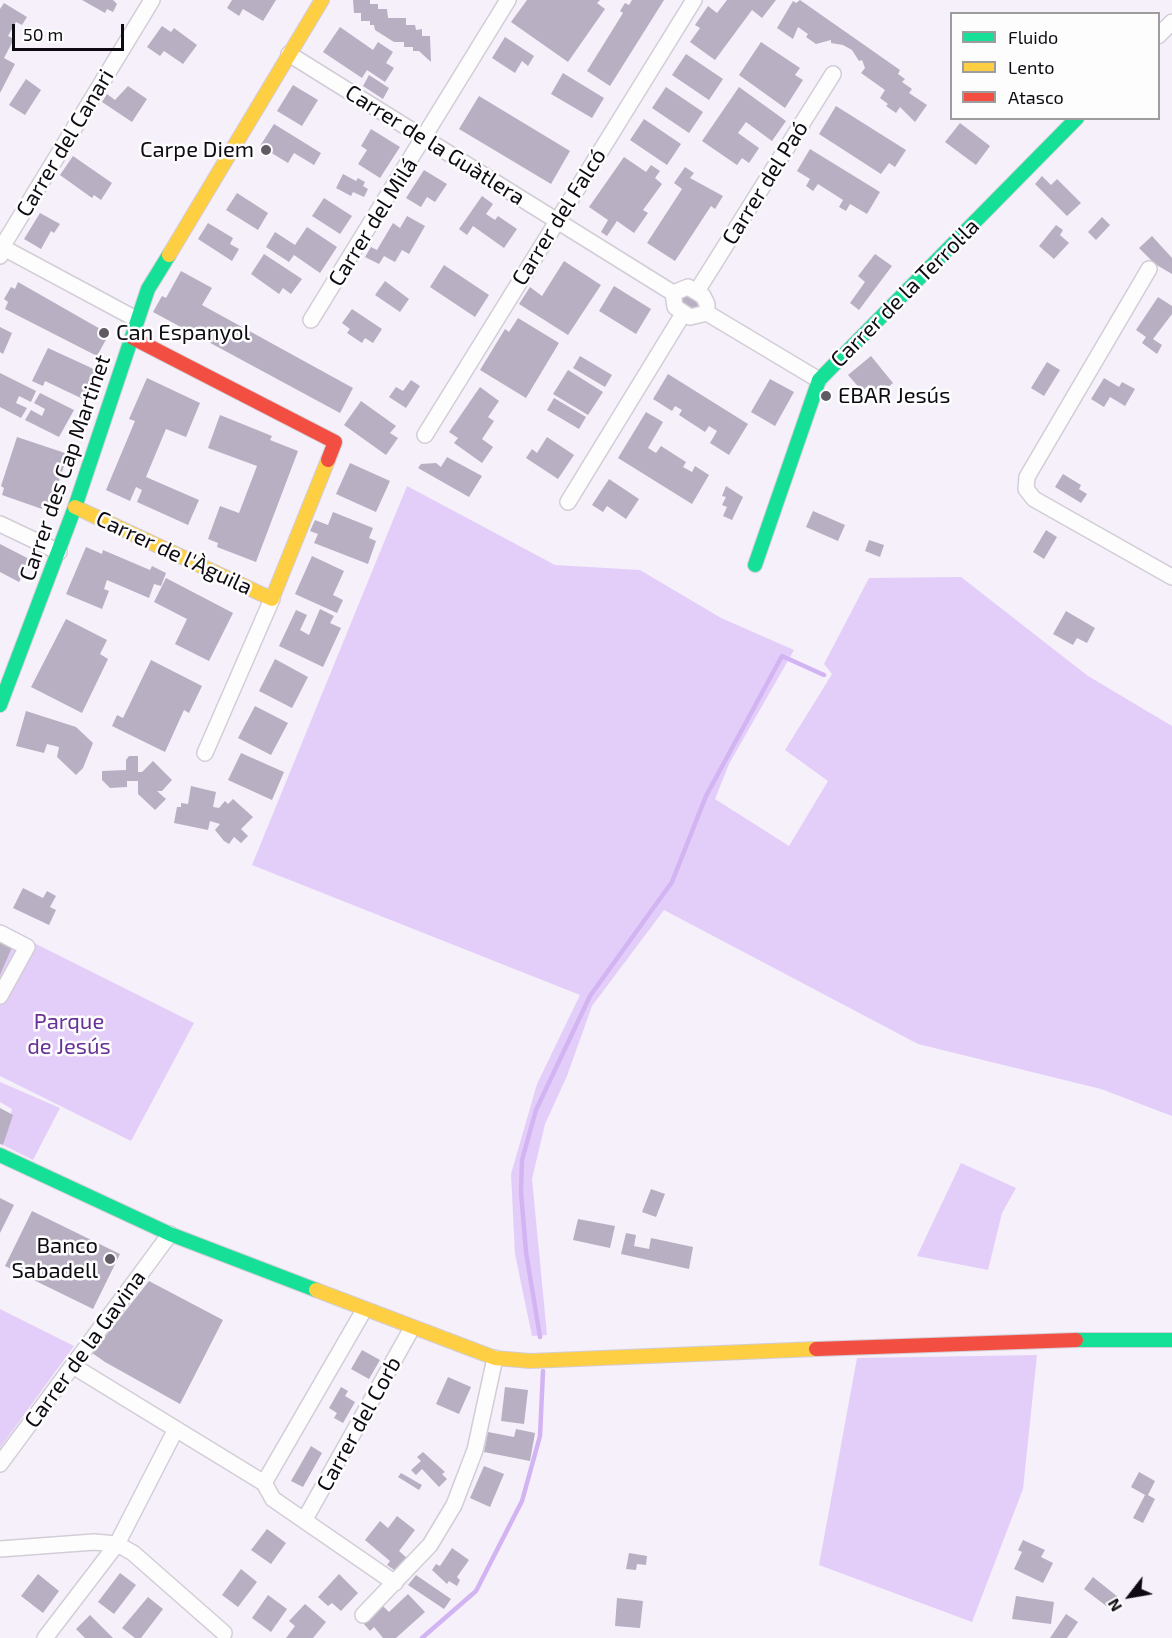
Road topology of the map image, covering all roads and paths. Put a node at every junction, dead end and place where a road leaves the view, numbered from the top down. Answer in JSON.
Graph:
{"nodes":[{"id":1,"x":152,"y":0,"type":"edge"},
{"id":2,"x":322,"y":0,"type":"edge"},
{"id":3,"x":508,"y":0,"type":"edge"},
{"id":4,"x":694,"y":0,"type":"edge"},
{"id":5,"x":1172,"y":22,"type":"edge"},
{"id":6,"x":1160,"y":34,"type":"edge"},
{"id":7,"x":289,"y":54,"type":"junction"},
{"id":8,"x":833,"y":74,"type":"dead end"},
{"id":9,"x":1075,"y":120,"type":"edge"},
{"id":10,"x":425,"y":138,"type":"junction"},
{"id":11,"x":557,"y":220,"type":"junction"},
{"id":12,"x":1,"y":250,"type":"edge"},
{"id":13,"x":1149,"y":269,"type":"dead end"},
{"id":14,"x":697,"y":291,"type":"junction"},
{"id":15,"x":673,"y":293,"type":"junction"},
{"id":16,"x":707,"y":313,"type":"junction"},
{"id":17,"x":683,"y":314,"type":"junction"},
{"id":18,"x":136,"y":319,"type":"junction"},
{"id":19,"x":311,"y":320,"type":"dead end"},
{"id":20,"x":133,"y":338,"type":"junction"},
{"id":21,"x":819,"y":380,"type":"junction"},
{"id":22,"x":425,"y":435,"type":"dead end"},
{"id":23,"x":568,"y":502,"type":"dead end"},
{"id":24,"x":75,"y":507,"type":"junction"},
{"id":25,"x":0,"y":524,"type":"edge"},
{"id":26,"x":59,"y":552,"type":"junction"},
{"id":27,"x":755,"y":564,"type":"dead end"},
{"id":28,"x":1172,"y":577,"type":"edge"},
{"id":29,"x":272,"y":600,"type":"junction"},
{"id":30,"x":0,"y":705,"type":"edge"},
{"id":31,"x":205,"y":753,"type":"dead end"},
{"id":32,"x":0,"y":933,"type":"edge"},
{"id":33,"x":0,"y":996,"type":"edge"},
{"id":34,"x":0,"y":1155,"type":"edge"},
{"id":35,"x":170,"y":1234,"type":"junction"},
{"id":36,"x":364,"y":1310,"type":"junction"},
{"id":37,"x":412,"y":1328,"type":"junction"},
{"id":38,"x":1172,"y":1340,"type":"edge"},
{"id":39,"x":495,"y":1358,"type":"junction"},
{"id":40,"x":73,"y":1365,"type":"junction"},
{"id":41,"x":176,"y":1429,"type":"junction"},
{"id":42,"x":0,"y":1464,"type":"edge"},
{"id":43,"x":264,"y":1483,"type":"junction"},
{"id":44,"x":305,"y":1519,"type":"junction"},
{"id":45,"x":117,"y":1544,"type":"junction"},
{"id":46,"x":0,"y":1549,"type":"edge"},
{"id":47,"x":395,"y":1583,"type":"junction"},
{"id":48,"x":363,"y":1615,"type":"dead end"},
{"id":49,"x":227,"y":1636,"type":"edge"},
{"id":50,"x":45,"y":1638,"type":"edge"}],
"edges":[{"from":1,"to":12,"type":"street","name":"Carrer del Canari"},
{"from":2,"to":7,"type":"street","name":"Carrer des Cap Martinet"},
{"from":3,"to":10,"type":"street","name":"Carrer del Milá"},
{"from":4,"to":11,"type":"street","name":"Carrer del Falcó"},
{"from":5,"to":6,"type":"street"},
{"from":7,"to":10,"type":"street","name":"Carrer de la Guàtlera"},
{"from":7,"to":18,"type":"street","name":"Carrer des Cap Martinet"},
{"from":8,"to":14,"type":"street","name":"Carrer del Paó"},
{"from":9,"to":21,"type":"street","name":"Carrer de la Terrol·la"},
{"from":10,"to":11,"type":"street","name":"Carrer de la Guàtlera"},
{"from":10,"to":19,"type":"street","name":"Carrer del Milá"},
{"from":11,"to":15,"type":"street","name":"Carrer de la Guàtlera"},
{"from":11,"to":22,"type":"street","name":"Carrer del Falcó"},
{"from":12,"to":18,"type":"street"},
{"from":13,"to":28,"type":"street"},
{"from":14,"to":15,"type":"street"},
{"from":14,"to":16,"type":"street"},
{"from":15,"to":17,"type":"street"},
{"from":16,"to":17,"type":"street"},
{"from":16,"to":21,"type":"street"},
{"from":17,"to":23,"type":"street"},
{"from":18,"to":20,"type":"street","name":"Carrer des Cap Martinet"},
{"from":20,"to":24,"type":"street","name":"Carrer des Cap Martinet"},
{"from":20,"to":29,"type":"street","name":"Carrer de l'Àguila"},
{"from":21,"to":27,"type":"street","name":"Carrer de la Terrol·la"},
{"from":24,"to":26,"type":"street","name":"Carrer des Cap Martinet"},
{"from":24,"to":29,"type":"street","name":"Carrer de l'Àguila"},
{"from":25,"to":26,"type":"street"},
{"from":26,"to":30,"type":"street","name":"Carrer des Cap Martinet"},
{"from":29,"to":31,"type":"street","name":"Carrer de l'Àguila"},
{"from":32,"to":33,"type":"street"},
{"from":34,"to":35,"type":"street"},
{"from":35,"to":36,"type":"street"},
{"from":35,"to":40,"type":"street","name":"Carrer de la Gavina"},
{"from":36,"to":37,"type":"street"},
{"from":36,"to":43,"type":"street"},
{"from":37,"to":39,"type":"street"},
{"from":37,"to":44,"type":"street","name":"Carrer del Corb"},
{"from":38,"to":39,"type":"street"},
{"from":39,"to":47,"type":"street"},
{"from":40,"to":41,"type":"street"},
{"from":40,"to":42,"type":"street","name":"Carrer de la Gavina"},
{"from":41,"to":43,"type":"street"},
{"from":41,"to":45,"type":"street"},
{"from":43,"to":44,"type":"street"},
{"from":44,"to":47,"type":"street"},
{"from":45,"to":46,"type":"street"},
{"from":45,"to":49,"type":"street"},
{"from":45,"to":50,"type":"street"},
{"from":47,"to":48,"type":"street"}]}
